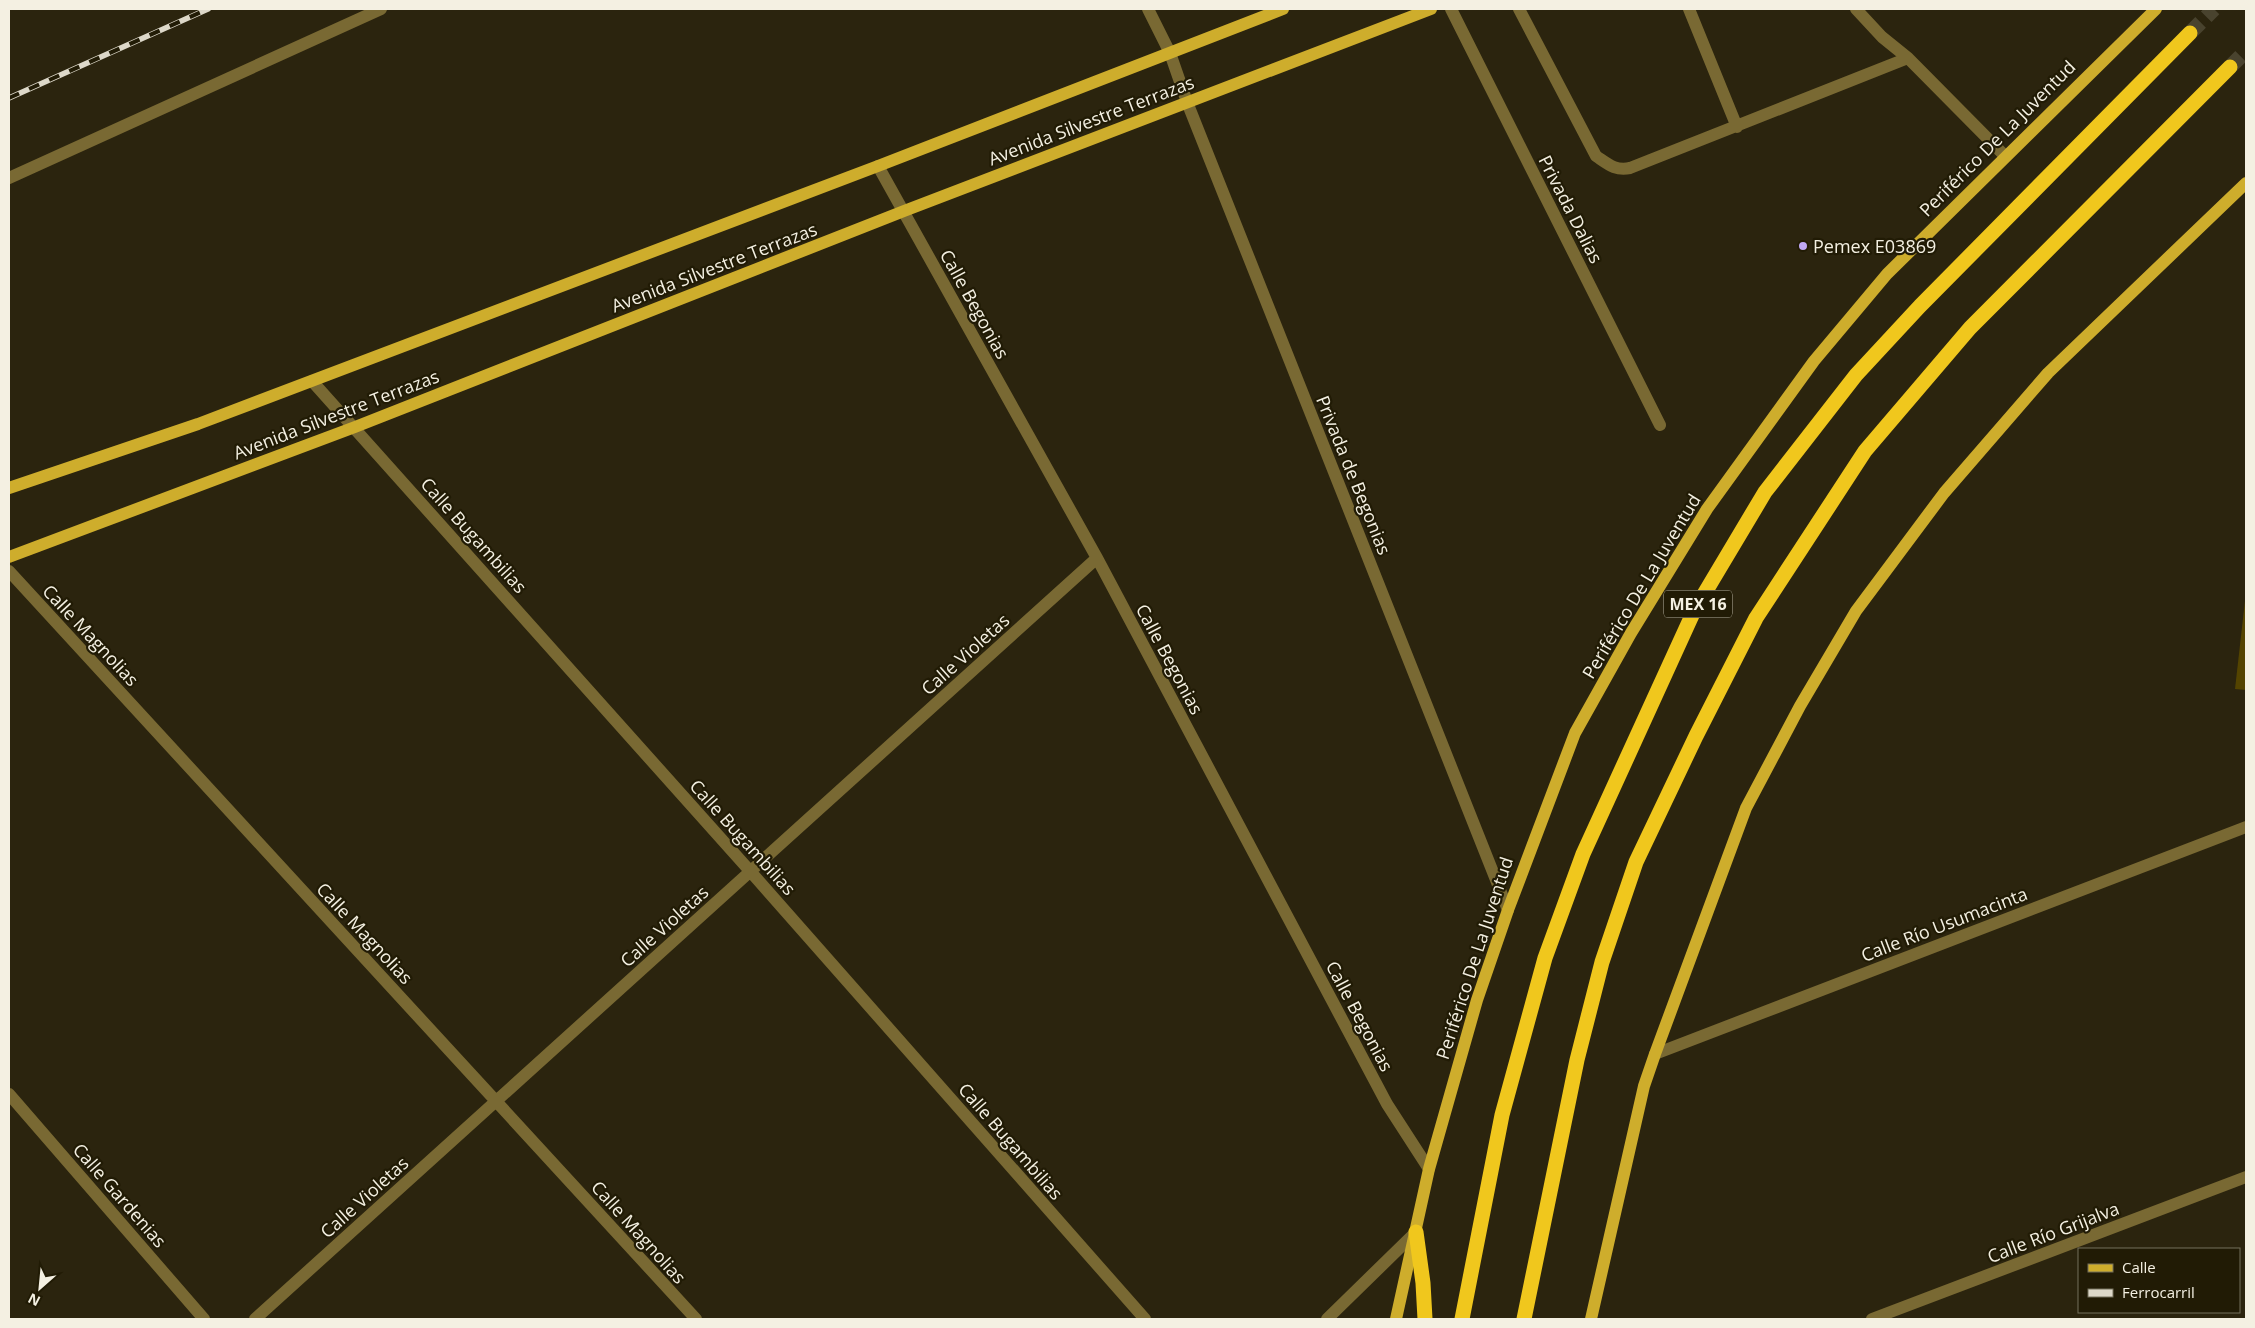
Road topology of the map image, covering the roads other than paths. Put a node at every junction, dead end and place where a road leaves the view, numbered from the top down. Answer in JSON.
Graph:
{"nodes":[{"id":1,"x":381,"y":9,"type":"edge"},
{"id":2,"x":1148,"y":9,"type":"edge"},
{"id":3,"x":1283,"y":9,"type":"edge"},
{"id":4,"x":1431,"y":9,"type":"edge"},
{"id":5,"x":1451,"y":9,"type":"edge"},
{"id":6,"x":1519,"y":9,"type":"edge"},
{"id":7,"x":1689,"y":9,"type":"edge"},
{"id":8,"x":1856,"y":9,"type":"edge"},
{"id":9,"x":2156,"y":9,"type":"edge"},
{"id":10,"x":2190,"y":33,"type":"tunnel mouth"},
{"id":11,"x":1170,"y":53,"type":"junction"},
{"id":12,"x":1908,"y":58,"type":"junction"},
{"id":13,"x":2230,"y":67,"type":"tunnel mouth"},
{"id":14,"x":1187,"y":102,"type":"junction"},
{"id":15,"x":1737,"y":127,"type":"junction"},
{"id":16,"x":2005,"y":156,"type":"junction"},
{"id":17,"x":878,"y":166,"type":"junction"},
{"id":18,"x":9,"y":178,"type":"edge"},
{"id":19,"x":2246,"y":183,"type":"edge"},
{"id":20,"x":904,"y":211,"type":"junction"},
{"id":21,"x":312,"y":381,"type":"junction"},
{"id":22,"x":1660,"y":425,"type":"dead end"},
{"id":23,"x":355,"y":427,"type":"junction"},
{"id":24,"x":9,"y":488,"type":"edge"},
{"id":25,"x":9,"y":557,"type":"edge"},
{"id":26,"x":1097,"y":558,"type":"junction"},
{"id":27,"x":9,"y":571,"type":"edge"},
{"id":28,"x":2246,"y":827,"type":"edge"},
{"id":29,"x":750,"y":871,"type":"junction"},
{"id":30,"x":1508,"y":910,"type":"junction"},
{"id":31,"x":1655,"y":1054,"type":"junction"},
{"id":32,"x":9,"y":1094,"type":"edge"},
{"id":33,"x":496,"y":1101,"type":"junction"},
{"id":34,"x":1429,"y":1170,"type":"junction"},
{"id":35,"x":2246,"y":1177,"type":"edge"},
{"id":36,"x":1416,"y":1232,"type":"junction"},
{"id":37,"x":204,"y":1319,"type":"edge"},
{"id":38,"x":255,"y":1319,"type":"edge"},
{"id":39,"x":696,"y":1319,"type":"edge"},
{"id":40,"x":1145,"y":1319,"type":"edge"},
{"id":41,"x":1327,"y":1319,"type":"edge"},
{"id":42,"x":1396,"y":1319,"type":"edge"},
{"id":43,"x":1424,"y":1319,"type":"edge"},
{"id":44,"x":1462,"y":1319,"type":"edge"},
{"id":45,"x":1524,"y":1319,"type":"edge"},
{"id":46,"x":1591,"y":1319,"type":"edge"},
{"id":47,"x":1872,"y":1319,"type":"edge"}],
"edges":[{"from":1,"to":18,"type":"street"},
{"from":2,"to":11,"type":"street","name":"Privada de Begonias"},
{"from":3,"to":11,"type":"main road","name":"Avenida Silvestre Terrazas"},
{"from":4,"to":14,"type":"main road","name":"Avenida Silvestre Terrazas"},
{"from":5,"to":22,"type":"street","name":"Privada Dalias"},
{"from":6,"to":15,"type":"street"},
{"from":7,"to":15,"type":"street"},
{"from":8,"to":12,"type":"street"},
{"from":9,"to":16,"type":"main road","name":"Periférico De La Juventud"},
{"from":10,"to":44,"type":"highway","number":"MEX 16"},
{"from":11,"to":14,"type":"street","name":"Privada de Begonias"},
{"from":11,"to":17,"type":"main road","name":"Avenida Silvestre Terrazas"},
{"from":12,"to":15,"type":"street"},
{"from":12,"to":16,"type":"street"},
{"from":13,"to":45,"type":"highway","number":"MEX 16"},
{"from":14,"to":20,"type":"main road","name":"Avenida Silvestre Terrazas"},
{"from":14,"to":30,"type":"street","name":"Privada de Begonias"},
{"from":16,"to":30,"type":"main road","name":"Periférico De La Juventud"},
{"from":17,"to":20,"type":"street","name":"Calle Begonias"},
{"from":17,"to":21,"type":"main road","name":"Avenida Silvestre Terrazas"},
{"from":19,"to":31,"type":"main road"},
{"from":20,"to":23,"type":"main road","name":"Avenida Silvestre Terrazas"},
{"from":20,"to":26,"type":"street","name":"Calle Begonias"},
{"from":21,"to":23,"type":"street","name":"Calle Bugambilias"},
{"from":21,"to":24,"type":"main road","name":"Avenida Silvestre Terrazas"},
{"from":23,"to":25,"type":"main road","name":"Avenida Silvestre Terrazas"},
{"from":23,"to":29,"type":"street","name":"Calle Bugambilias"},
{"from":26,"to":29,"type":"street","name":"Calle Violetas"},
{"from":26,"to":34,"type":"street","name":"Calle Begonias"},
{"from":27,"to":33,"type":"street","name":"Calle Magnolias"},
{"from":28,"to":31,"type":"street","name":"Calle Río Usumacinta"},
{"from":29,"to":33,"type":"street","name":"Calle Violetas"},
{"from":29,"to":40,"type":"street","name":"Calle Bugambilias"},
{"from":30,"to":34,"type":"main road","name":"Periférico De La Juventud"},
{"from":31,"to":46,"type":"main road"},
{"from":32,"to":37,"type":"street","name":"Calle Gardenias"},
{"from":33,"to":38,"type":"street","name":"Calle Violetas"},
{"from":33,"to":39,"type":"street","name":"Calle Magnolias"},
{"from":34,"to":36,"type":"main road","name":"Periférico De La Juventud"},
{"from":35,"to":47,"type":"street","name":"Calle Río Grijalva"},
{"from":36,"to":41,"type":"street"},
{"from":36,"to":42,"type":"main road","name":"Periférico De La Juventud"},
{"from":36,"to":43,"type":"highway"}]}
